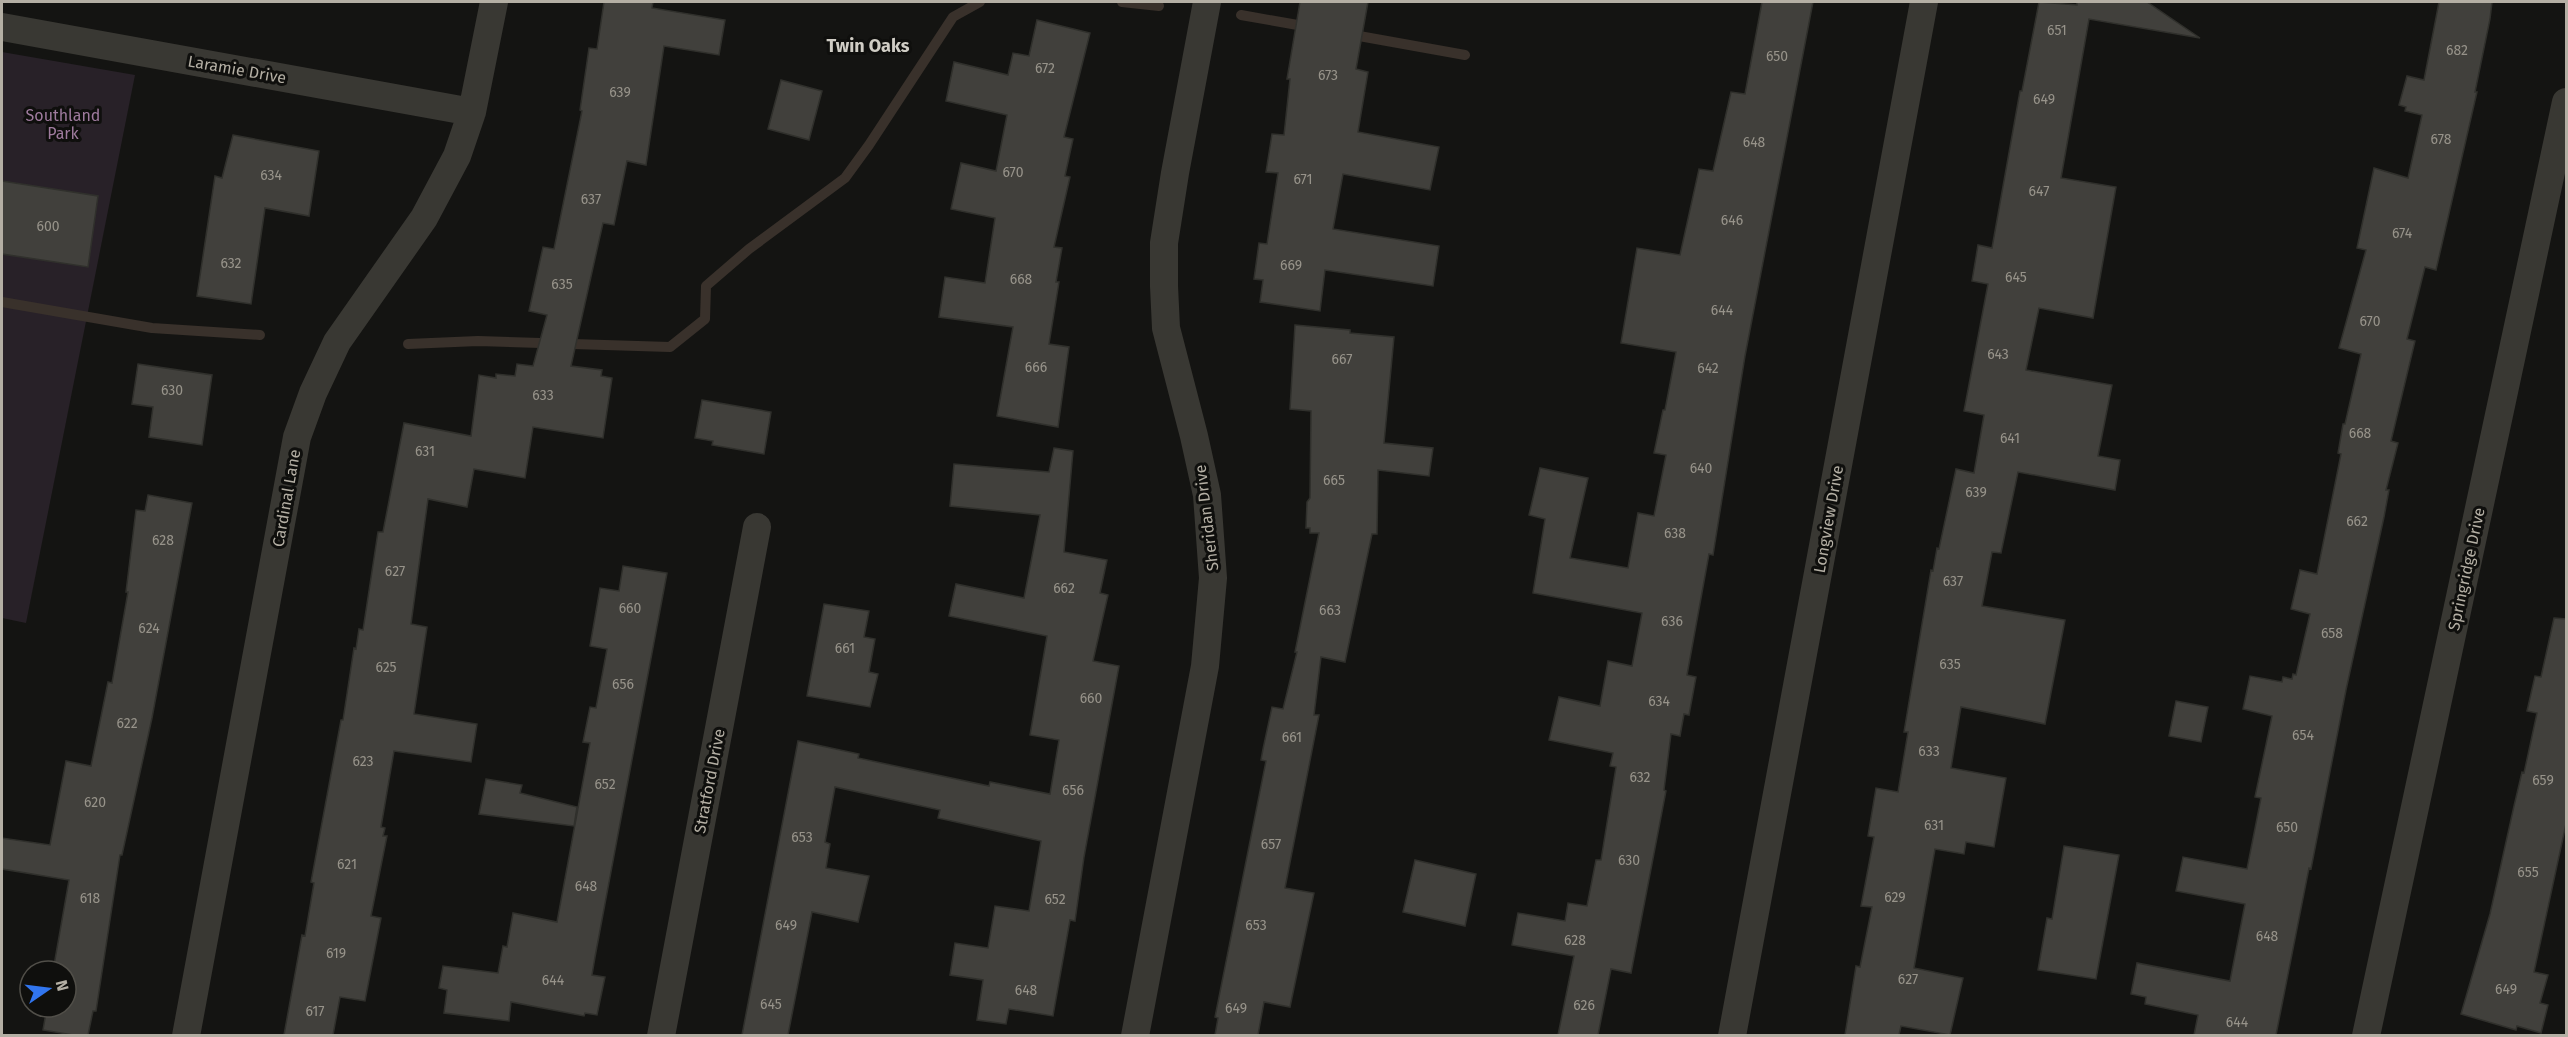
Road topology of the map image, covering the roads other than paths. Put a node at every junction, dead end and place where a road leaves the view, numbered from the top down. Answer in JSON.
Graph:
{"nodes":[{"id":1,"x":494,"y":2,"type":"edge"},
{"id":2,"x":1207,"y":2,"type":"edge"},
{"id":3,"x":1924,"y":2,"type":"edge"},
{"id":4,"x":2,"y":27,"type":"edge"},
{"id":5,"x":2566,"y":102,"type":"edge"},
{"id":6,"x":472,"y":112,"type":"junction"},
{"id":7,"x":757,"y":527,"type":"dead end"},
{"id":8,"x":186,"y":1035,"type":"edge"},
{"id":9,"x":661,"y":1035,"type":"edge"},
{"id":10,"x":1134,"y":1035,"type":"edge"},
{"id":11,"x":1732,"y":1035,"type":"edge"},
{"id":12,"x":2367,"y":1035,"type":"edge"}],
"edges":[{"from":1,"to":6,"type":"street","name":"Cardinal Lane"},
{"from":2,"to":10,"type":"street","name":"Sheridan Drive"},
{"from":3,"to":11,"type":"street","name":"Longview Drive"},
{"from":4,"to":6,"type":"street","name":"Laramie Drive"},
{"from":5,"to":12,"type":"street","name":"Springridge Drive"},
{"from":6,"to":8,"type":"street","name":"Cardinal Lane"},
{"from":7,"to":9,"type":"street","name":"Stratford Drive"}]}
